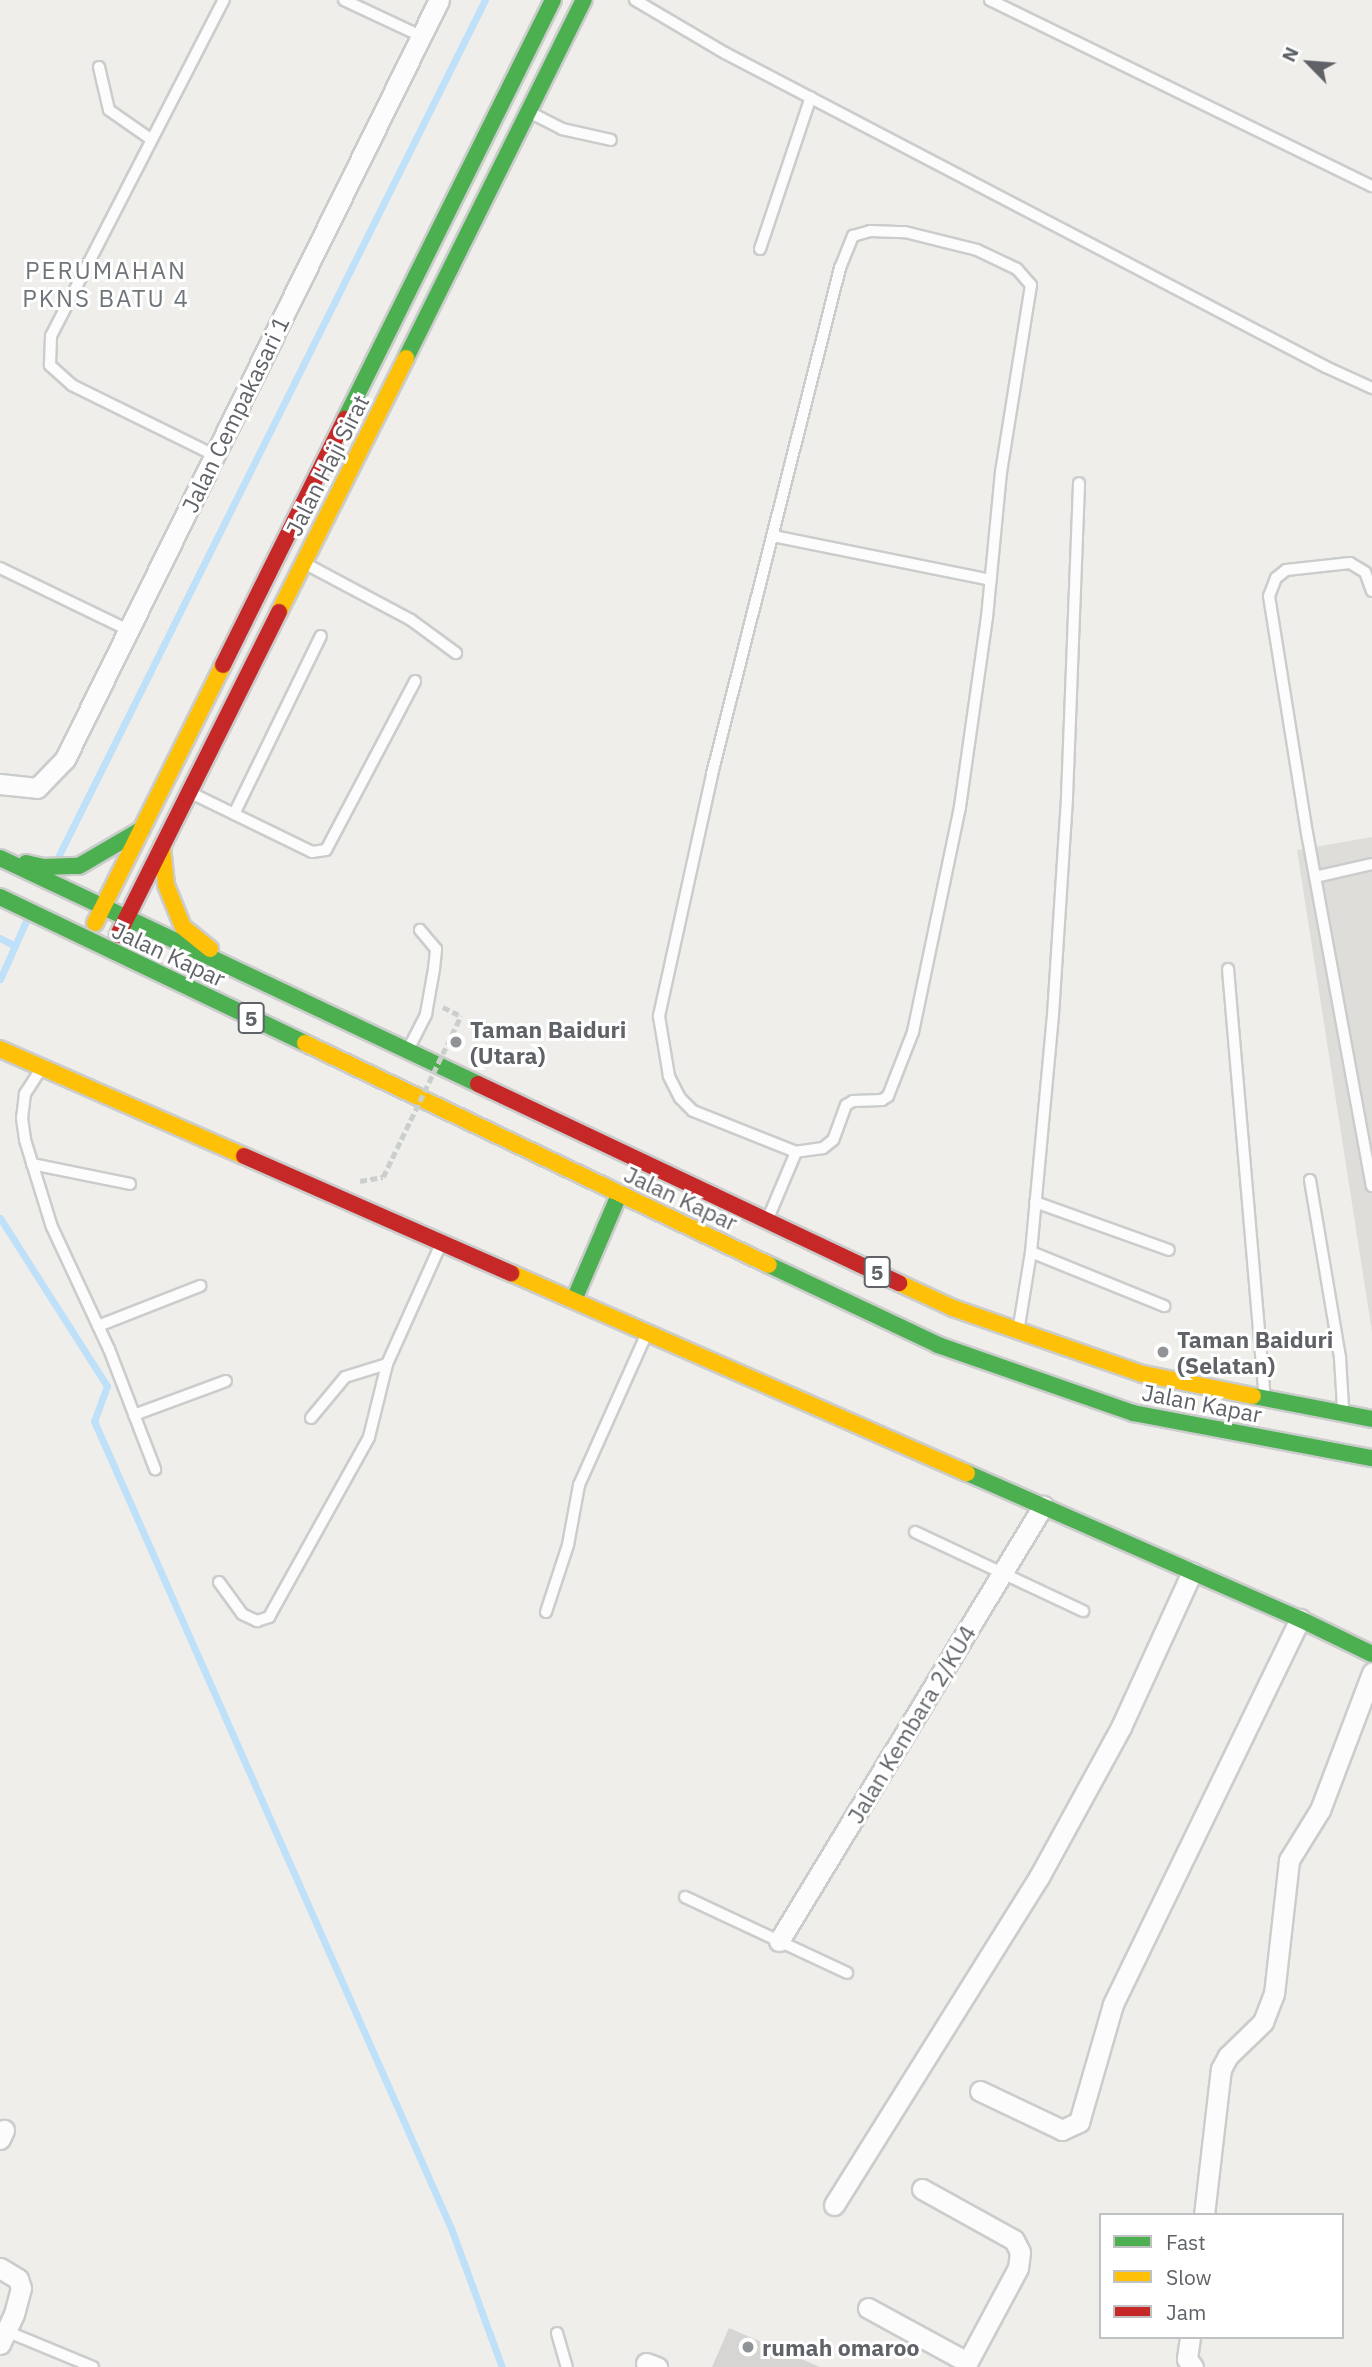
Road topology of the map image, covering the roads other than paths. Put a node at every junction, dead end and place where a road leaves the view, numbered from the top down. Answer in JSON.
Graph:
{"nodes":[{"id":1,"x":224,"y":0,"type":"edge"},
{"id":2,"x":344,"y":0,"type":"edge"},
{"id":3,"x":439,"y":0,"type":"edge"},
{"id":4,"x":553,"y":0,"type":"edge"},
{"id":5,"x":584,"y":0,"type":"edge"},
{"id":6,"x":635,"y":0,"type":"edge"},
{"id":7,"x":990,"y":0,"type":"edge"},
{"id":8,"x":651,"y":4,"type":"edge"},
{"id":9,"x":421,"y":36,"type":"junction"},
{"id":10,"x":99,"y":67,"type":"dead end"},
{"id":11,"x":811,"y":97,"type":"junction"},
{"id":12,"x":528,"y":112,"type":"junction"},
{"id":13,"x":152,"y":140,"type":"junction"},
{"id":14,"x":611,"y":140,"type":"dead end"},
{"id":15,"x":1372,"y":186,"type":"edge"},
{"id":16,"x":760,"y":249,"type":"dead end"},
{"id":17,"x":1372,"y":388,"type":"edge"},
{"id":18,"x":214,"y":456,"type":"junction"},
{"id":19,"x":1079,"y":483,"type":"dead end"},
{"id":20,"x":773,"y":536,"type":"junction"},
{"id":21,"x":303,"y":563,"type":"junction"},
{"id":22,"x":0,"y":568,"type":"edge"},
{"id":23,"x":991,"y":580,"type":"junction"},
{"id":24,"x":1372,"y":591,"type":"edge"},
{"id":25,"x":128,"y":630,"type":"junction"},
{"id":26,"x":321,"y":636,"type":"dead end"},
{"id":27,"x":457,"y":653,"type":"dead end"},
{"id":28,"x":415,"y":681,"type":"dead end"},
{"id":29,"x":0,"y":785,"type":"edge"},
{"id":30,"x":189,"y":792,"type":"junction"},
{"id":31,"x":234,"y":814,"type":"junction"},
{"id":32,"x":142,"y":829,"type":"junction"},
{"id":33,"x":162,"y":846,"type":"junction"},
{"id":34,"x":4,"y":860,"type":"edge"},
{"id":35,"x":1372,"y":864,"type":"edge"},
{"id":36,"x":1315,"y":877,"type":"junction"},
{"id":37,"x":0,"y":897,"type":"edge"},
{"id":38,"x":103,"y":907,"type":"junction"},
{"id":39,"x":126,"y":918,"type":"junction"},
{"id":40,"x":420,"y":930,"type":"dead end"},
{"id":41,"x":87,"y":941,"type":"junction"},
{"id":42,"x":110,"y":951,"type":"junction"},
{"id":43,"x":1227,"y":969,"type":"dead end"},
{"id":44,"x":237,"y":970,"type":"junction"},
{"id":45,"x":6,"y":1051,"type":"edge"},
{"id":46,"x":42,"y":1067,"type":"junction"},
{"id":47,"x":400,"y":1067,"type":"junction"},
{"id":48,"x":796,"y":1152,"type":"junction"},
{"id":49,"x":32,"y":1164,"type":"junction"},
{"id":50,"x":1310,"y":1180,"type":"dead end"},
{"id":51,"x":130,"y":1184,"type":"dead end"},
{"id":52,"x":1372,"y":1186,"type":"edge"},
{"id":53,"x":619,"y":1195,"type":"junction"},
{"id":54,"x":1035,"y":1202,"type":"junction"},
{"id":55,"x":767,"y":1221,"type":"junction"},
{"id":56,"x":442,"y":1242,"type":"junction"},
{"id":57,"x":1169,"y":1250,"type":"dead end"},
{"id":58,"x":1031,"y":1252,"type":"junction"},
{"id":59,"x":200,"y":1286,"type":"dead end"},
{"id":60,"x":574,"y":1300,"type":"junction"},
{"id":61,"x":1164,"y":1306,"type":"dead end"},
{"id":62,"x":98,"y":1326,"type":"junction"},
{"id":63,"x":1018,"y":1330,"type":"junction"},
{"id":64,"x":647,"y":1332,"type":"junction"},
{"id":65,"x":387,"y":1364,"type":"junction"},
{"id":66,"x":226,"y":1381,"type":"dead end"},
{"id":67,"x":1265,"y":1398,"type":"junction"},
{"id":68,"x":1343,"y":1414,"type":"junction"},
{"id":69,"x":134,"y":1415,"type":"junction"},
{"id":70,"x":311,"y":1418,"type":"dead end"},
{"id":71,"x":1372,"y":1419,"type":"edge"},
{"id":72,"x":1372,"y":1458,"type":"edge"},
{"id":73,"x":155,"y":1469,"type":"dead end"},
{"id":74,"x":1044,"y":1506,"type":"junction"},
{"id":75,"x":915,"y":1532,"type":"dead end"},
{"id":76,"x":1192,"y":1572,"type":"junction"},
{"id":77,"x":1003,"y":1573,"type":"junction"},
{"id":78,"x":219,"y":1582,"type":"dead end"},
{"id":79,"x":1083,"y":1611,"type":"dead end"},
{"id":80,"x":546,"y":1612,"type":"dead end"},
{"id":81,"x":1300,"y":1619,"type":"junction"},
{"id":82,"x":1372,"y":1654,"type":"edge"},
{"id":83,"x":1372,"y":1673,"type":"edge"},
{"id":84,"x":685,"y":1897,"type":"dead end"},
{"id":85,"x":779,"y":1941,"type":"junction"},
{"id":86,"x":847,"y":1973,"type":"dead end"},
{"id":87,"x":980,"y":2091,"type":"dead end"},
{"id":88,"x":922,"y":2189,"type":"dead end"},
{"id":89,"x":834,"y":2205,"type":"dead end"},
{"id":90,"x":1204,"y":2213,"type":"edge"},
{"id":91,"x":0,"y":2268,"type":"edge"},
{"id":92,"x":868,"y":2308,"type":"dead end"},
{"id":93,"x":557,"y":2333,"type":"dead end"},
{"id":94,"x":3,"y":2338,"type":"edge"},
{"id":95,"x":1190,"y":2339,"type":"edge"},
{"id":96,"x":966,"y":2365,"type":"edge"},
{"id":97,"x":93,"y":2367,"type":"edge"},
{"id":98,"x":567,"y":2367,"type":"edge"},
{"id":99,"x":1193,"y":2367,"type":"edge"}],
"edges":[{"from":1,"to":13,"type":"lane"},
{"from":2,"to":9,"type":"lane"},
{"from":3,"to":9,"type":"street","name":"Jalan Cempakasari 1"},
{"from":4,"to":32,"type":"main road","name":"Jalan Haji Sirat"},
{"from":5,"to":12,"type":"main road","name":"Jalan Haji Sirat"},
{"from":6,"to":8,"type":"lane"},
{"from":7,"to":15,"type":"lane"},
{"from":8,"to":11,"type":"lane"},
{"from":9,"to":18,"type":"street","name":"Jalan Cempakasari 1"},
{"from":10,"to":13,"type":"lane"},
{"from":11,"to":16,"type":"lane"},
{"from":11,"to":17,"type":"lane"},
{"from":12,"to":14,"type":"lane"},
{"from":12,"to":21,"type":"main road","name":"Jalan Haji Sirat"},
{"from":13,"to":18,"type":"lane"},
{"from":18,"to":25,"type":"street","name":"Jalan Cempakasari 1"},
{"from":19,"to":54,"type":"lane"},
{"from":20,"to":23,"type":"lane"},
{"from":20,"to":23,"type":"lane"},
{"from":20,"to":48,"type":"lane"},
{"from":21,"to":27,"type":"lane"},
{"from":21,"to":30,"type":"main road","name":"Jalan Haji Sirat"},
{"from":22,"to":25,"type":"lane"},
{"from":23,"to":48,"type":"lane"},
{"from":24,"to":36,"type":"lane"},
{"from":25,"to":29,"type":"street","name":"Jalan Cempakasari 1"},
{"from":26,"to":31,"type":"lane"},
{"from":28,"to":31,"type":"lane"},
{"from":30,"to":31,"type":"lane"},
{"from":30,"to":33,"type":"main road","name":"Jalan Haji Sirat"},
{"from":32,"to":34,"type":"main road"},
{"from":32,"to":38,"type":"main road","name":"Jalan Haji Sirat"},
{"from":33,"to":39,"type":"main road","name":"Jalan Haji Sirat"},
{"from":33,"to":44,"type":"main road"},
{"from":34,"to":38,"type":"main road","name":"Jalan Kapar","number":"5"},
{"from":35,"to":36,"type":"lane"},
{"from":36,"to":52,"type":"lane"},
{"from":37,"to":41,"type":"main road","name":"Jalan Kapar","number":"5"},
{"from":38,"to":39,"type":"main road","name":"Jalan Kapar","number":"5"},
{"from":38,"to":41,"type":"main road","name":"Jalan Haji Sirat"},
{"from":39,"to":42,"type":"main road","name":"Jalan Haji Sirat"},
{"from":39,"to":44,"type":"main road","name":"Jalan Kapar","number":"5"},
{"from":40,"to":47,"type":"lane"},
{"from":41,"to":42,"type":"main road","name":"Jalan Kapar","number":"5"},
{"from":42,"to":47,"type":"main road","name":"Jalan Kapar","number":"5"},
{"from":43,"to":67,"type":"lane"},
{"from":44,"to":47,"type":"main road","name":"Jalan Kapar","number":"5"},
{"from":45,"to":46,"type":"main road"},
{"from":46,"to":49,"type":"lane"},
{"from":46,"to":56,"type":"main road"},
{"from":47,"to":53,"type":"main road","name":"Jalan Kapar","number":"5"},
{"from":47,"to":55,"type":"main road","name":"Jalan Kapar","number":"5"},
{"from":48,"to":55,"type":"lane"},
{"from":49,"to":51,"type":"lane"},
{"from":49,"to":62,"type":"lane"},
{"from":50,"to":68,"type":"lane"},
{"from":53,"to":60,"type":"main road"},
{"from":53,"to":72,"type":"main road","name":"Jalan Kapar","number":"5"},
{"from":54,"to":57,"type":"lane"},
{"from":54,"to":58,"type":"lane"},
{"from":55,"to":63,"type":"main road","name":"Jalan Kapar","number":"5"},
{"from":56,"to":60,"type":"main road"},
{"from":56,"to":65,"type":"lane"},
{"from":58,"to":61,"type":"lane"},
{"from":58,"to":63,"type":"lane"},
{"from":59,"to":62,"type":"lane"},
{"from":60,"to":64,"type":"main road"},
{"from":62,"to":69,"type":"lane"},
{"from":63,"to":67,"type":"main road","name":"Jalan Kapar","number":"5"},
{"from":64,"to":74,"type":"main road"},
{"from":64,"to":80,"type":"lane"},
{"from":65,"to":70,"type":"lane"},
{"from":65,"to":78,"type":"lane"},
{"from":66,"to":69,"type":"lane"},
{"from":67,"to":68,"type":"main road","name":"Jalan Kapar","number":"5"},
{"from":68,"to":71,"type":"main road","name":"Jalan Kapar","number":"5"},
{"from":69,"to":73,"type":"lane"},
{"from":74,"to":76,"type":"main road"},
{"from":74,"to":77,"type":"street","name":"Jalan Kembara 2/KU4"},
{"from":75,"to":77,"type":"lane"},
{"from":76,"to":81,"type":"main road"},
{"from":76,"to":89,"type":"street"},
{"from":77,"to":79,"type":"lane"},
{"from":77,"to":85,"type":"street","name":"Jalan Kembara 2/KU4"},
{"from":81,"to":82,"type":"main road"},
{"from":81,"to":87,"type":"street"},
{"from":83,"to":90,"type":"street"},
{"from":84,"to":85,"type":"lane"},
{"from":85,"to":86,"type":"lane"},
{"from":88,"to":96,"type":"street"},
{"from":91,"to":94,"type":"street"},
{"from":92,"to":96,"type":"street"},
{"from":93,"to":98,"type":"lane"},
{"from":94,"to":97,"type":"lane"},
{"from":95,"to":99,"type":"street"}]}
